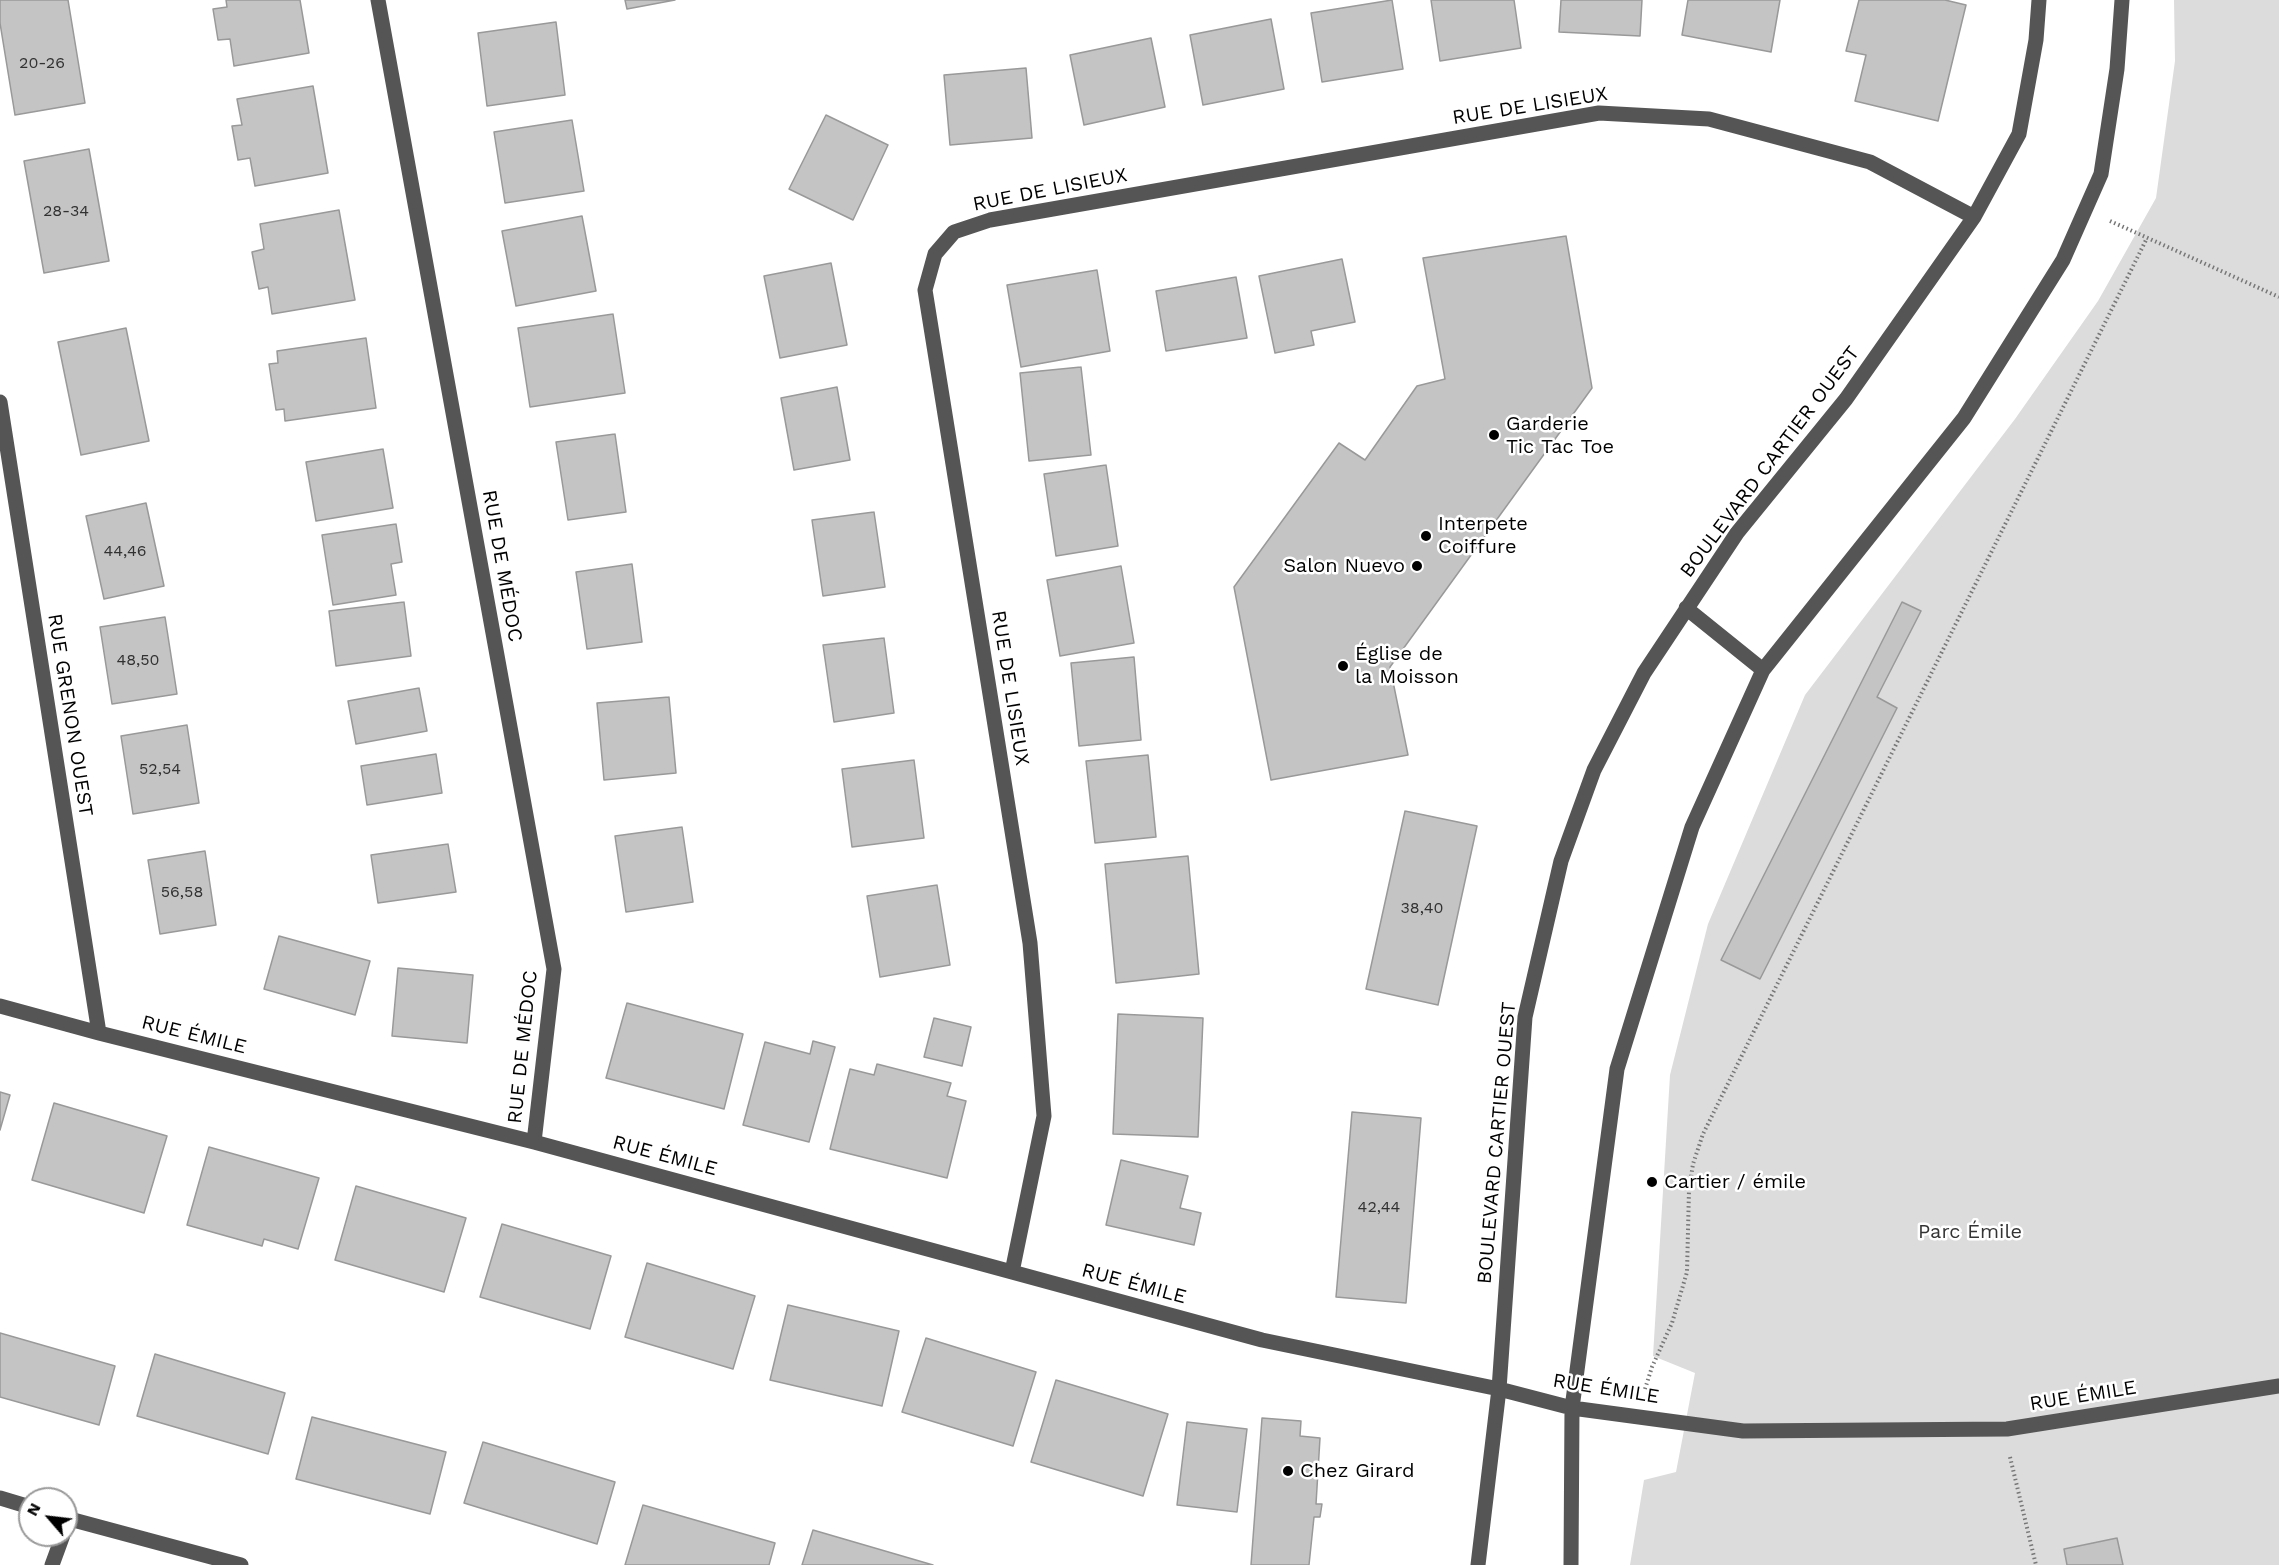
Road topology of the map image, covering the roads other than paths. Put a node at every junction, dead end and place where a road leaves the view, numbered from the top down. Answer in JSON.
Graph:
{"nodes":[{"id":1,"x":378,"y":0,"type":"edge"},
{"id":2,"x":2039,"y":0,"type":"edge"},
{"id":3,"x":2122,"y":0,"type":"edge"},
{"id":4,"x":1974,"y":217,"type":"junction"},
{"id":5,"x":0,"y":402,"type":"edge"},
{"id":6,"x":1686,"y":608,"type":"junction"},
{"id":7,"x":1763,"y":670,"type":"junction"},
{"id":8,"x":0,"y":1006,"type":"edge"},
{"id":9,"x":99,"y":1033,"type":"junction"},
{"id":10,"x":534,"y":1142,"type":"junction"},
{"id":11,"x":1012,"y":1272,"type":"junction"},
{"id":12,"x":2279,"y":1386,"type":"edge"},
{"id":13,"x":1499,"y":1389,"type":"junction"},
{"id":14,"x":1572,"y":1408,"type":"junction"},
{"id":15,"x":0,"y":1498,"type":"edge"},
{"id":16,"x":18,"y":1503,"type":"edge"},
{"id":17,"x":78,"y":1523,"type":"edge"},
{"id":18,"x":59,"y":1547,"type":"edge"},
{"id":19,"x":52,"y":1565,"type":"edge"},
{"id":20,"x":241,"y":1565,"type":"edge"},
{"id":21,"x":1478,"y":1565,"type":"edge"},
{"id":22,"x":1571,"y":1565,"type":"edge"}],
"edges":[{"from":1,"to":10,"type":"street","name":"RUE DE MÉDOC"},
{"from":2,"to":4,"type":"street","name":"BOULEVARD CARTIER OUEST"},
{"from":3,"to":7,"type":"street"},
{"from":4,"to":6,"type":"street","name":"BOULEVARD CARTIER OUEST"},
{"from":4,"to":11,"type":"street","name":"RUE DE LISIEUX"},
{"from":5,"to":9,"type":"street","name":"RUE GRENON OUEST"},
{"from":6,"to":7,"type":"street"},
{"from":6,"to":13,"type":"street","name":"BOULEVARD CARTIER OUEST"},
{"from":7,"to":14,"type":"street"},
{"from":8,"to":9,"type":"street","name":"RUE ÉMILE"},
{"from":9,"to":10,"type":"street","name":"RUE ÉMILE"},
{"from":10,"to":11,"type":"street","name":"RUE ÉMILE"},
{"from":11,"to":13,"type":"street","name":"RUE ÉMILE"},
{"from":12,"to":14,"type":"street","name":"RUE ÉMILE"},
{"from":13,"to":14,"type":"street","name":"RUE ÉMILE"},
{"from":13,"to":21,"type":"street","name":"BOULEVARD CARTIER OUEST"},
{"from":14,"to":22,"type":"street"},
{"from":15,"to":16,"type":"street"},
{"from":17,"to":20,"type":"street"},
{"from":18,"to":19,"type":"street"}]}
